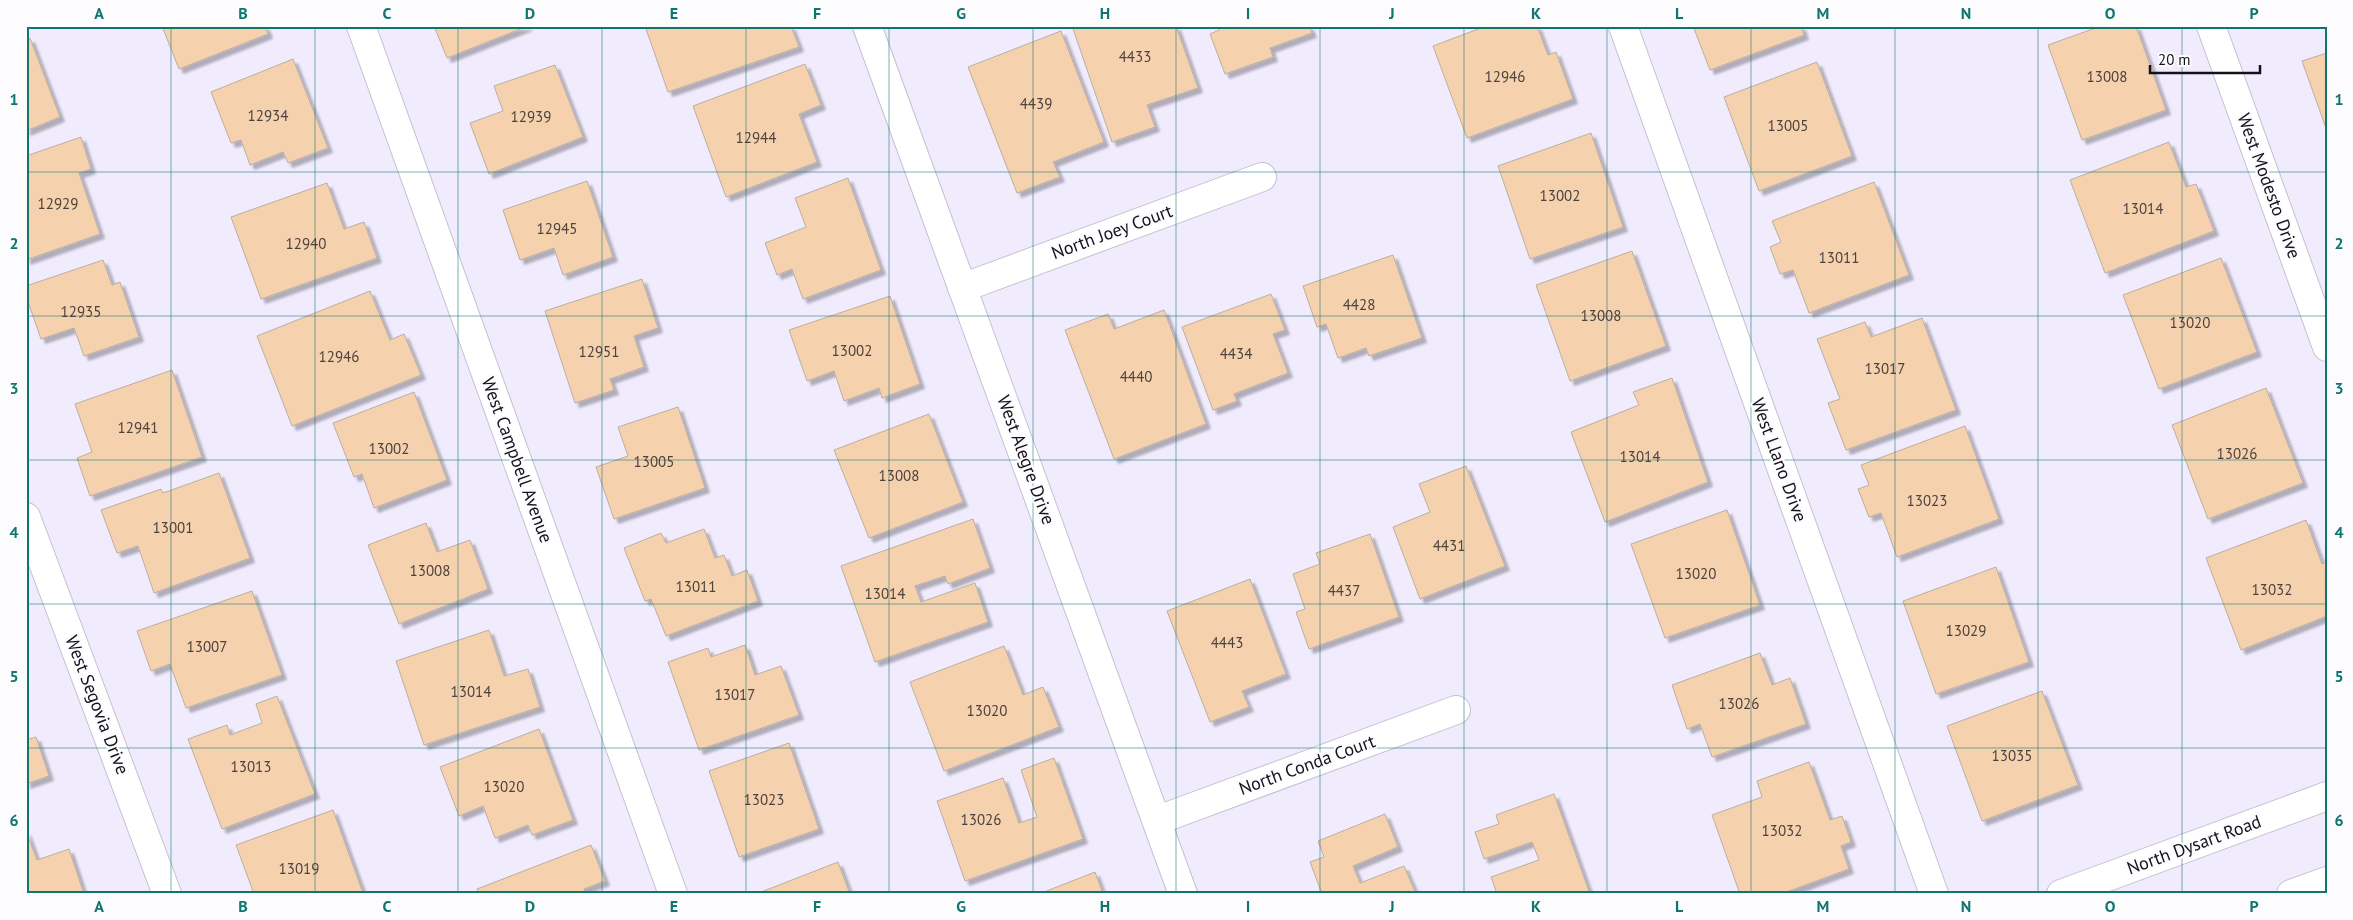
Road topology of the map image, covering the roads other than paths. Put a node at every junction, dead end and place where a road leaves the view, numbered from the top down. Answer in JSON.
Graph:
{"nodes":[{"id":1,"x":361,"y":26,"type":"edge"},
{"id":2,"x":867,"y":26,"type":"edge"},
{"id":3,"x":1623,"y":26,"type":"edge"},
{"id":4,"x":2211,"y":26,"type":"edge"},
{"id":5,"x":1262,"y":177,"type":"dead end"},
{"id":6,"x":962,"y":288,"type":"junction"},
{"id":7,"x":2327,"y":346,"type":"edge"},
{"id":8,"x":26,"y":517,"type":"edge"},
{"id":9,"x":1456,"y":710,"type":"dead end"},
{"id":10,"x":2327,"y":796,"type":"edge"},
{"id":11,"x":1158,"y":820,"type":"junction"},
{"id":12,"x":2327,"y":881,"type":"edge"},
{"id":13,"x":167,"y":894,"type":"edge"},
{"id":14,"x":673,"y":894,"type":"edge"},
{"id":15,"x":1183,"y":894,"type":"edge"},
{"id":16,"x":1934,"y":894,"type":"edge"},
{"id":17,"x":2061,"y":894,"type":"edge"},
{"id":18,"x":2291,"y":894,"type":"edge"}],
"edges":[{"from":1,"to":14,"type":"street","name":"West Campbell Avenue"},
{"from":2,"to":6,"type":"street","name":"West Alegre Drive"},
{"from":3,"to":16,"type":"street","name":"West Llano Drive"},
{"from":4,"to":7,"type":"street","name":"West Modesto Drive"},
{"from":5,"to":6,"type":"street","name":"North Joey Court"},
{"from":6,"to":11,"type":"street","name":"West Alegre Drive"},
{"from":8,"to":13,"type":"street","name":"West Segovia Drive"},
{"from":9,"to":11,"type":"street","name":"North Conda Court"},
{"from":10,"to":17,"type":"street","name":"North Dysart Road"},
{"from":11,"to":15,"type":"street","name":"West Alegre Drive"},
{"from":12,"to":18,"type":"street"}]}
